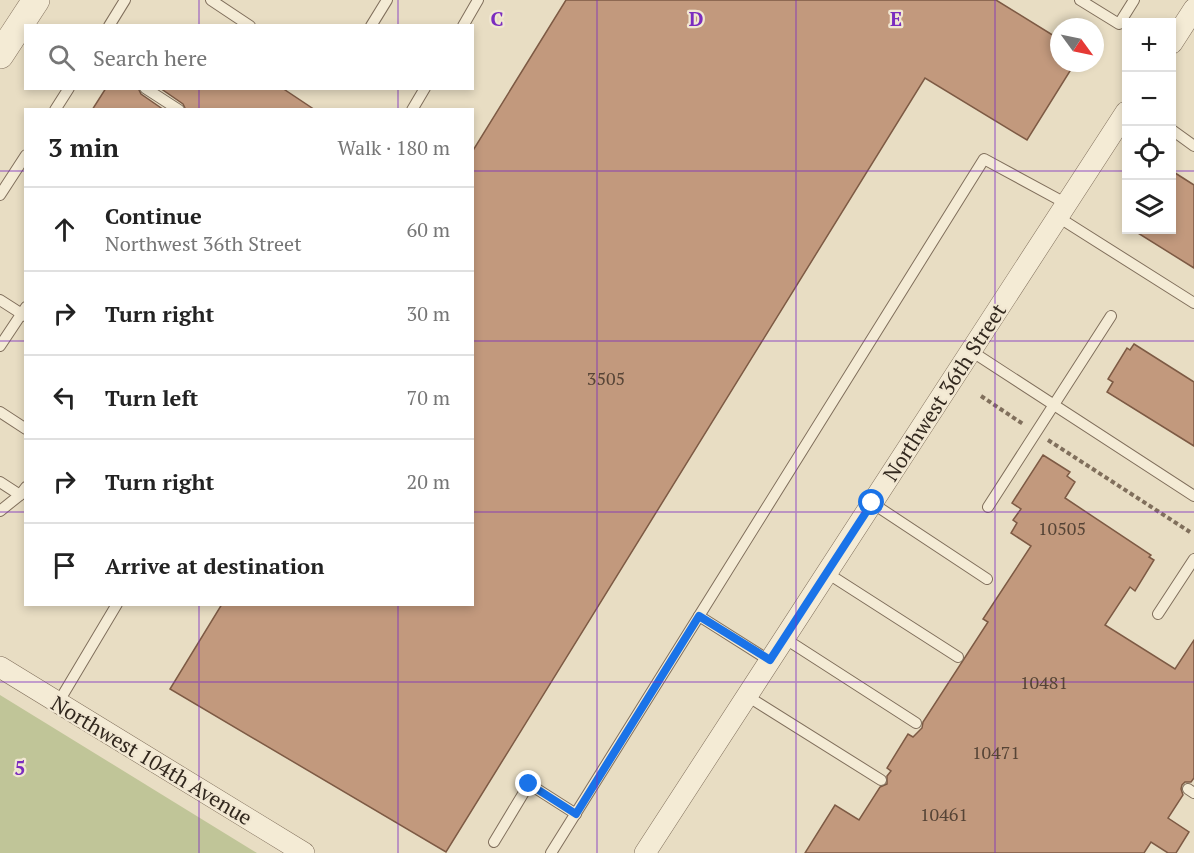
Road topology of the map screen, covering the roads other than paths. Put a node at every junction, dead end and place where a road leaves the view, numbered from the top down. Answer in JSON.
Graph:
{"nodes":[{"id":1,"x":36,"y":0,"type":"edge"},
{"id":2,"x":125,"y":0,"type":"edge"},
{"id":3,"x":212,"y":0,"type":"edge"},
{"id":4,"x":387,"y":0,"type":"edge"},
{"id":5,"x":478,"y":0,"type":"edge"},
{"id":6,"x":1080,"y":0,"type":"edge"},
{"id":7,"x":1134,"y":0,"type":"edge"},
{"id":8,"x":1194,"y":9,"type":"edge"},
{"id":9,"x":110,"y":24,"type":"edge"},
{"id":10,"x":247,"y":24,"type":"edge"},
{"id":11,"x":372,"y":24,"type":"edge"},
{"id":12,"x":464,"y":24,"type":"edge"},
{"id":13,"x":1176,"y":37,"type":"edge"},
{"id":14,"x":0,"y":55,"type":"edge"},
{"id":15,"x":68,"y":90,"type":"edge"},
{"id":16,"x":149,"y":90,"type":"edge"},
{"id":17,"x":424,"y":90,"type":"edge"},
{"id":18,"x":56,"y":108,"type":"edge"},
{"id":19,"x":176,"y":108,"type":"edge"},
{"id":20,"x":413,"y":108,"type":"edge"},
{"id":21,"x":1122,"y":118,"type":"edge"},
{"id":22,"x":1176,"y":133,"type":"edge"},
{"id":23,"x":1194,"y":146,"type":"edge"},
{"id":24,"x":24,"y":158,"type":"edge"},
{"id":25,"x":0,"y":195,"type":"edge"},
{"id":26,"x":1063,"y":211,"type":"junction"},
{"id":27,"x":0,"y":300,"type":"edge"},
{"id":28,"x":1194,"y":303,"type":"edge"},
{"id":29,"x":24,"y":312,"type":"edge"},
{"id":30,"x":1111,"y":316,"type":"dead end"},
{"id":31,"x":0,"y":346,"type":"edge"},
{"id":32,"x":971,"y":351,"type":"junction"},
{"id":33,"x":1054,"y":405,"type":"junction"},
{"id":34,"x":0,"y":412,"type":"edge"},
{"id":35,"x":24,"y":428,"type":"edge"},
{"id":36,"x":0,"y":482,"type":"edge"},
{"id":37,"x":23,"y":491,"type":"edge"},
{"id":38,"x":1194,"y":496,"type":"edge"},
{"id":39,"x":872,"y":503,"type":"junction"},
{"id":40,"x":988,"y":507,"type":"dead end"},
{"id":41,"x":0,"y":510,"type":"edge"},
{"id":42,"x":1194,"y":558,"type":"edge"},
{"id":43,"x":827,"y":573,"type":"junction"},
{"id":44,"x":987,"y":579,"type":"dead end"},
{"id":45,"x":116,"y":606,"type":"edge"},
{"id":46,"x":1158,"y":614,"type":"dead end"},
{"id":47,"x":699,"y":616,"type":"junction"},
{"id":48,"x":784,"y":638,"type":"junction"},
{"id":49,"x":958,"y":657,"type":"dead end"},
{"id":50,"x":770,"y":660,"type":"junction"},
{"id":51,"x":0,"y":668,"type":"edge"},
{"id":52,"x":747,"y":696,"type":"junction"},
{"id":53,"x":58,"y":703,"type":"junction"},
{"id":54,"x":916,"y":723,"type":"dead end"},
{"id":55,"x":881,"y":780,"type":"dead end"},
{"id":56,"x":576,"y":814,"type":"junction"},
{"id":57,"x":494,"y":842,"type":"dead end"},
{"id":58,"x":304,"y":853,"type":"edge"},
{"id":59,"x":551,"y":853,"type":"edge"},
{"id":60,"x":645,"y":853,"type":"edge"}],
"edges":[{"from":1,"to":14,"type":"street"},
{"from":2,"to":9,"type":"lane"},
{"from":3,"to":10,"type":"lane"},
{"from":4,"to":11,"type":"lane"},
{"from":5,"to":12,"type":"lane"},
{"from":6,"to":7,"type":"lane"},
{"from":8,"to":13,"type":"street"},
{"from":15,"to":18,"type":"lane"},
{"from":16,"to":19,"type":"lane"},
{"from":17,"to":20,"type":"lane"},
{"from":21,"to":26,"type":"street","name":"Northwest 36th Street"},
{"from":22,"to":23,"type":"lane"},
{"from":24,"to":25,"type":"lane"},
{"from":26,"to":28,"type":"lane"},
{"from":26,"to":32,"type":"street","name":"Northwest 36th Street"},
{"from":26,"to":47,"type":"lane"},
{"from":27,"to":29,"type":"lane"},
{"from":29,"to":31,"type":"lane"},
{"from":30,"to":33,"type":"lane"},
{"from":32,"to":33,"type":"lane"},
{"from":32,"to":39,"type":"street","name":"Northwest 36th Street"},
{"from":33,"to":38,"type":"lane"},
{"from":33,"to":40,"type":"lane"},
{"from":34,"to":35,"type":"lane"},
{"from":36,"to":37,"type":"lane"},
{"from":37,"to":41,"type":"lane"},
{"from":39,"to":43,"type":"street","name":"Northwest 36th Street"},
{"from":39,"to":44,"type":"lane"},
{"from":42,"to":46,"type":"lane"},
{"from":43,"to":48,"type":"street","name":"Northwest 36th Street"},
{"from":43,"to":49,"type":"lane"},
{"from":45,"to":53,"type":"lane"},
{"from":47,"to":50,"type":"lane"},
{"from":47,"to":56,"type":"lane"},
{"from":48,"to":50,"type":"street","name":"Northwest 36th Street"},
{"from":48,"to":54,"type":"lane"},
{"from":50,"to":52,"type":"street","name":"Northwest 36th Street"},
{"from":51,"to":53,"type":"street","name":"Northwest 104th Avenue"},
{"from":52,"to":55,"type":"lane"},
{"from":52,"to":60,"type":"street","name":"Northwest 36th Street"},
{"from":53,"to":58,"type":"street","name":"Northwest 104th Avenue"},
{"from":56,"to":57,"type":"lane"},
{"from":56,"to":59,"type":"lane"}]}
